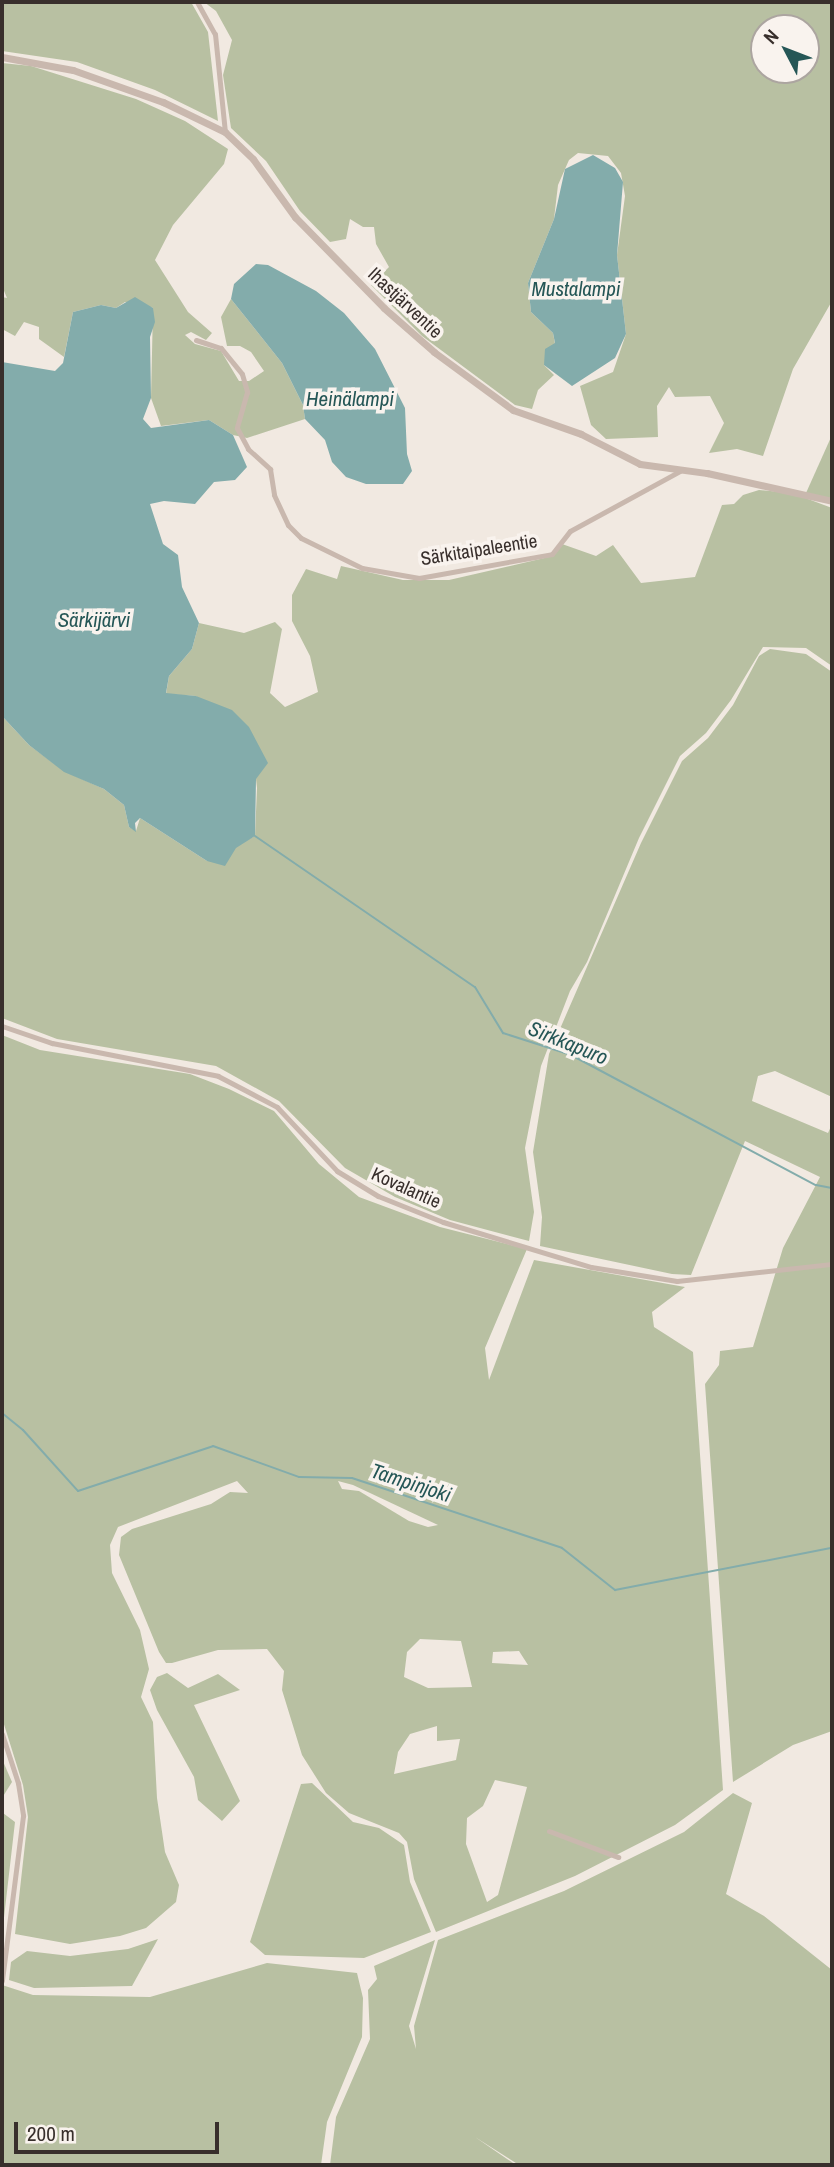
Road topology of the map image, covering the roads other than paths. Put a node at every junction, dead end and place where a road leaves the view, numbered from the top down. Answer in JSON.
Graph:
{"nodes":[{"id":1,"x":197,"y":2,"type":"edge"},
{"id":2,"x":2,"y":57,"type":"edge"},
{"id":3,"x":225,"y":132,"type":"junction"},
{"id":4,"x":196,"y":340,"type":"dead end"},
{"id":5,"x":680,"y":471,"type":"junction"},
{"id":6,"x":832,"y":501,"type":"edge"},
{"id":7,"x":2,"y":1026,"type":"edge"},
{"id":8,"x":832,"y":1264,"type":"edge"},
{"id":9,"x":2,"y":1734,"type":"edge"},
{"id":10,"x":549,"y":1831,"type":"dead end"},
{"id":11,"x":618,"y":1857,"type":"dead end"},
{"id":12,"x":2,"y":1982,"type":"edge"}],
"edges":[{"from":1,"to":3,"type":"street"},
{"from":2,"to":3,"type":"street","name":"Ihastjärventie"},
{"from":3,"to":5,"type":"street","name":"Ihastjärventie"},
{"from":4,"to":5,"type":"street","name":"Särkitaipaleentie"},
{"from":5,"to":6,"type":"street","name":"Ihastjärventie"},
{"from":7,"to":8,"type":"street","name":"Kovalantie"},
{"from":9,"to":12,"type":"street"},
{"from":10,"to":11,"type":"street"}]}
